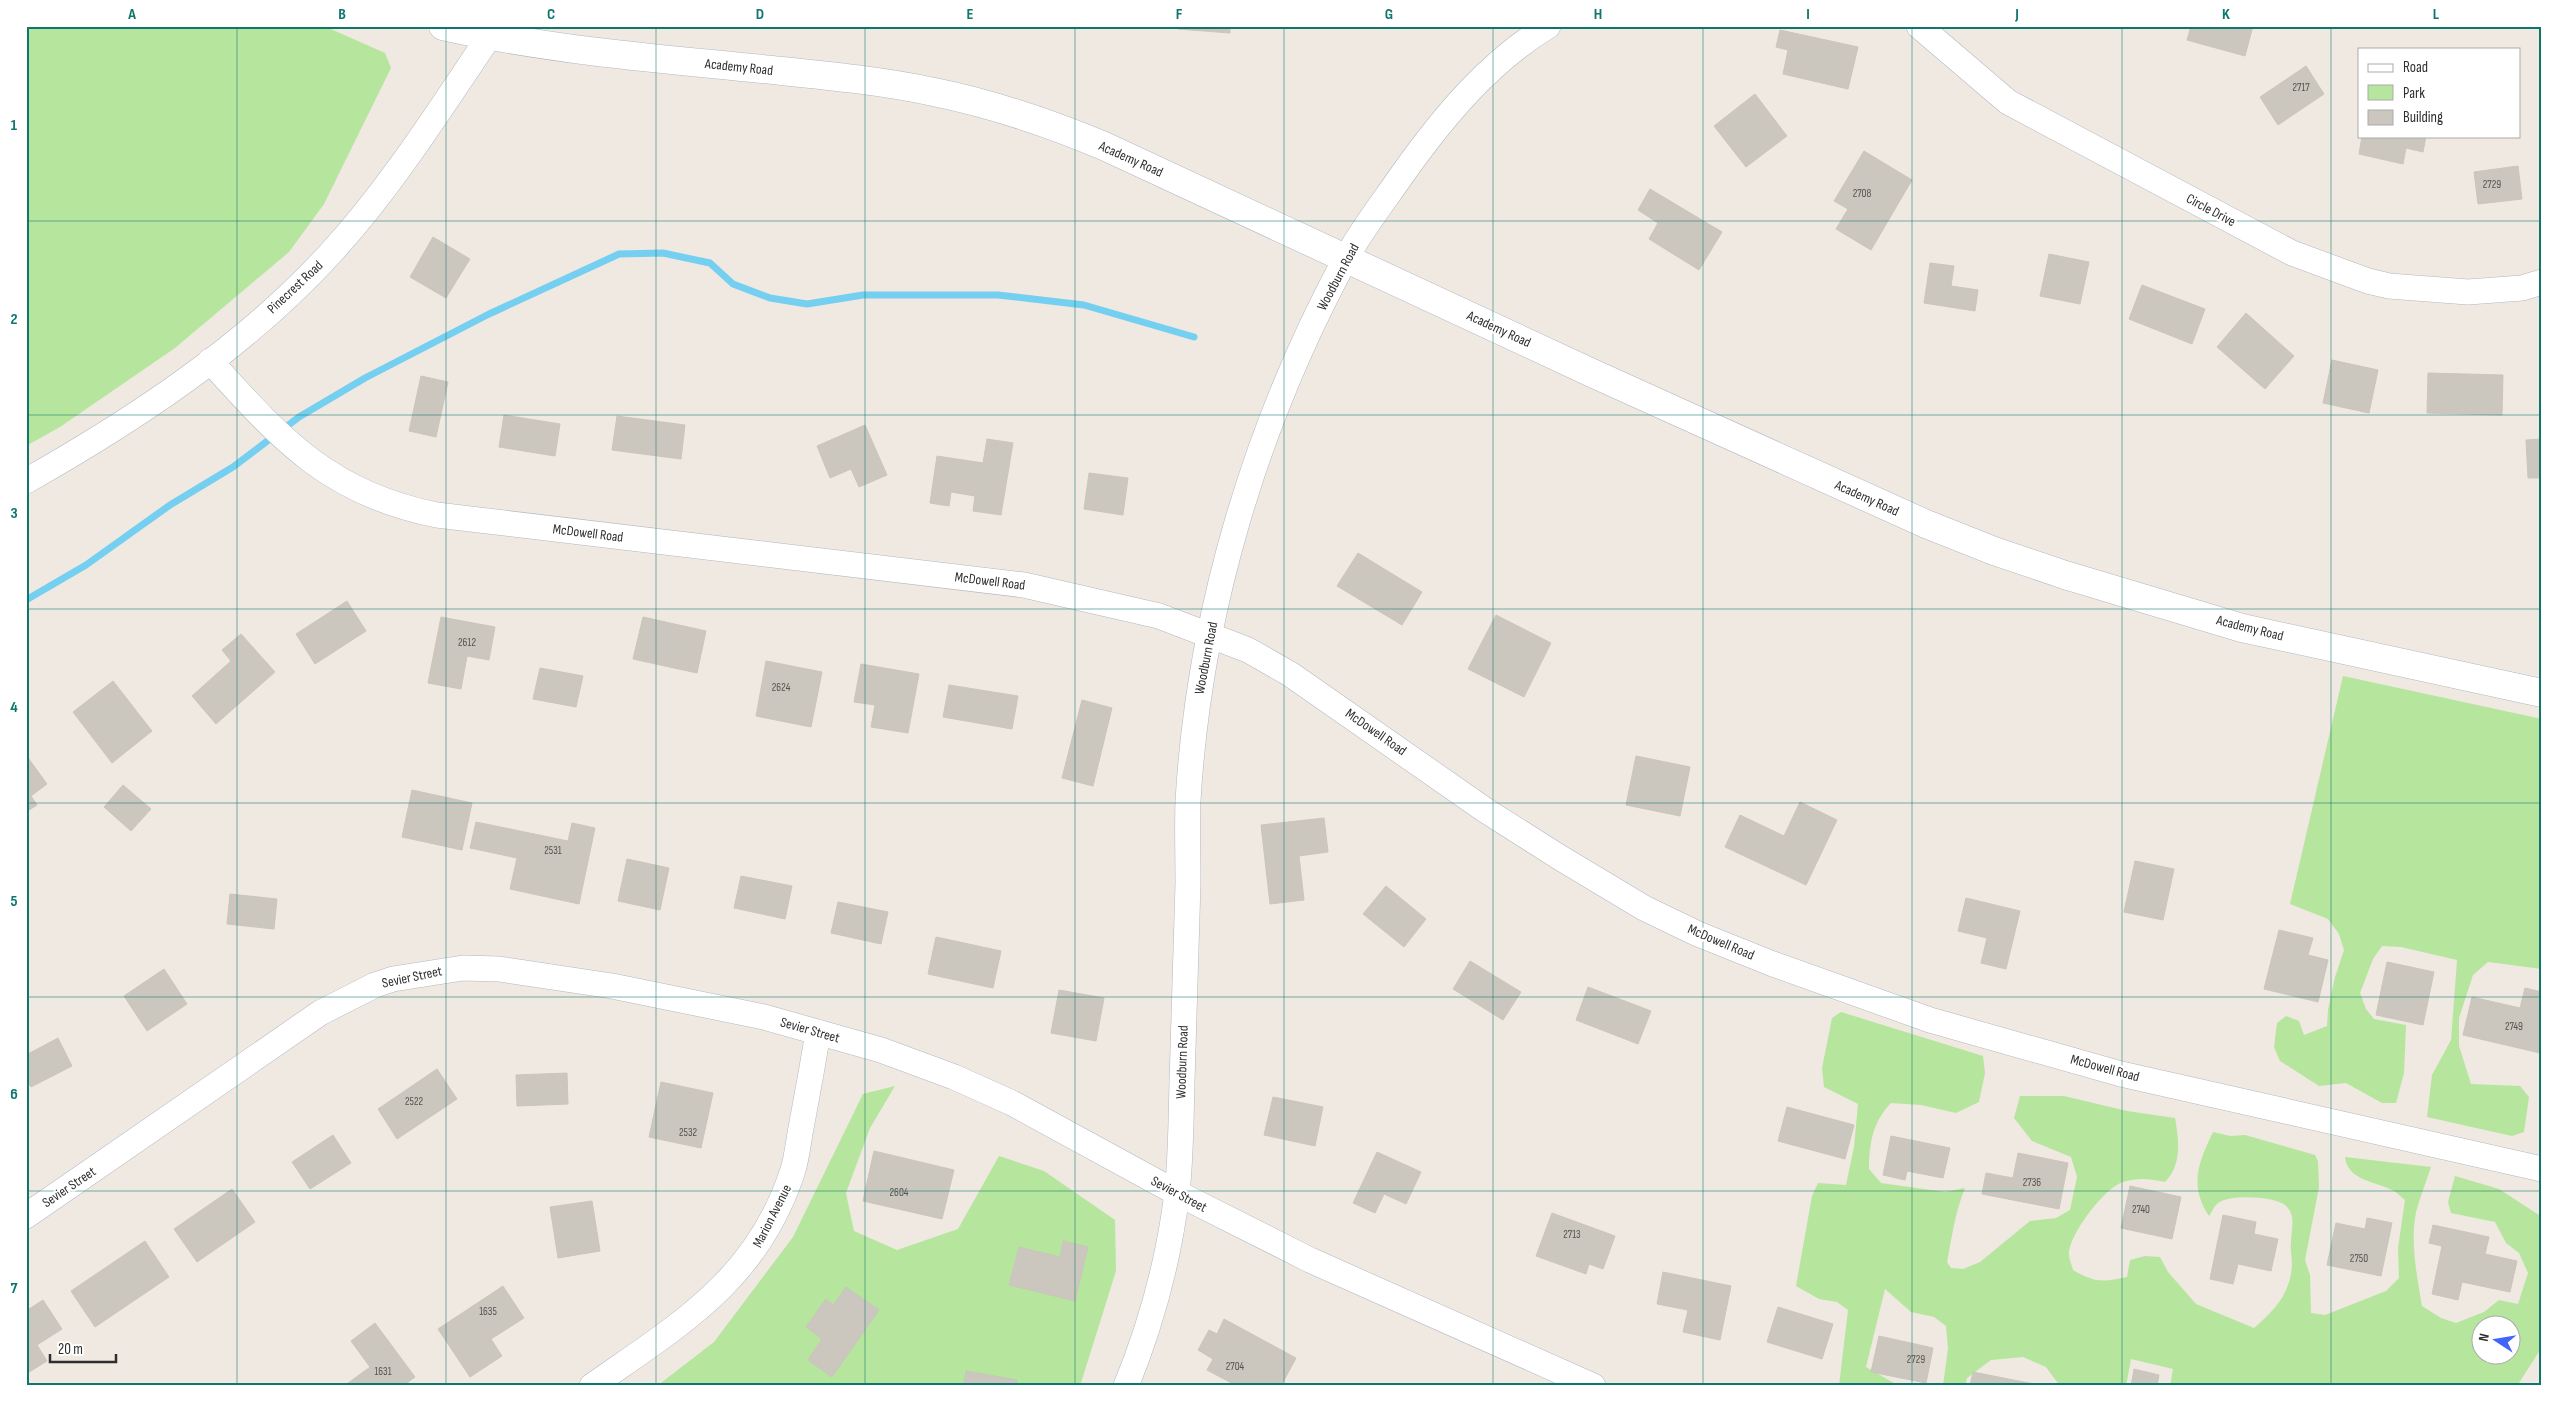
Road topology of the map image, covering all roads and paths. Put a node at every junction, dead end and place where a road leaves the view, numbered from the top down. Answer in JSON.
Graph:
{"nodes":[{"id":1,"x":443,"y":26,"type":"edge"},
{"id":2,"x":1548,"y":26,"type":"edge"},
{"id":3,"x":1919,"y":26,"type":"edge"},
{"id":4,"x":494,"y":31,"type":"edge"},
{"id":5,"x":1347,"y":257,"type":"junction"},
{"id":6,"x":2542,"y":282,"type":"edge"},
{"id":7,"x":210,"y":361,"type":"junction"},
{"id":8,"x":26,"y":481,"type":"edge"},
{"id":9,"x":1210,"y":635,"type":"junction"},
{"id":10,"x":2542,"y":693,"type":"edge"},
{"id":11,"x":818,"y":1032,"type":"junction"},
{"id":12,"x":2542,"y":1169,"type":"edge"},
{"id":13,"x":1177,"y":1193,"type":"junction"},
{"id":14,"x":26,"y":1216,"type":"edge"},
{"id":15,"x":592,"y":1386,"type":"edge"},
{"id":16,"x":1126,"y":1386,"type":"edge"},
{"id":17,"x":1593,"y":1386,"type":"edge"}],
"edges":[{"from":1,"to":4,"type":"main road","name":"Academy Road"},
{"from":2,"to":5,"type":"street","name":"Woodburn Road"},
{"from":3,"to":6,"type":"street","name":"Circle Drive"},
{"from":4,"to":5,"type":"main road","name":"Academy Road"},
{"from":4,"to":7,"type":"street","name":"Pinecrest Road"},
{"from":5,"to":9,"type":"street","name":"Woodburn Road"},
{"from":5,"to":10,"type":"main road","name":"Academy Road"},
{"from":7,"to":8,"type":"street","name":"Pinecrest Road"},
{"from":7,"to":9,"type":"street","name":"McDowell Road"},
{"from":9,"to":12,"type":"street","name":"McDowell Road"},
{"from":9,"to":13,"type":"street","name":"Woodburn Road"},
{"from":11,"to":13,"type":"street","name":"Sevier Street"},
{"from":11,"to":14,"type":"street","name":"Sevier Street"},
{"from":11,"to":15,"type":"street","name":"Marion Avenue"},
{"from":13,"to":16,"type":"street","name":"Woodburn Road"},
{"from":13,"to":17,"type":"street","name":"Sevier Street"}]}
